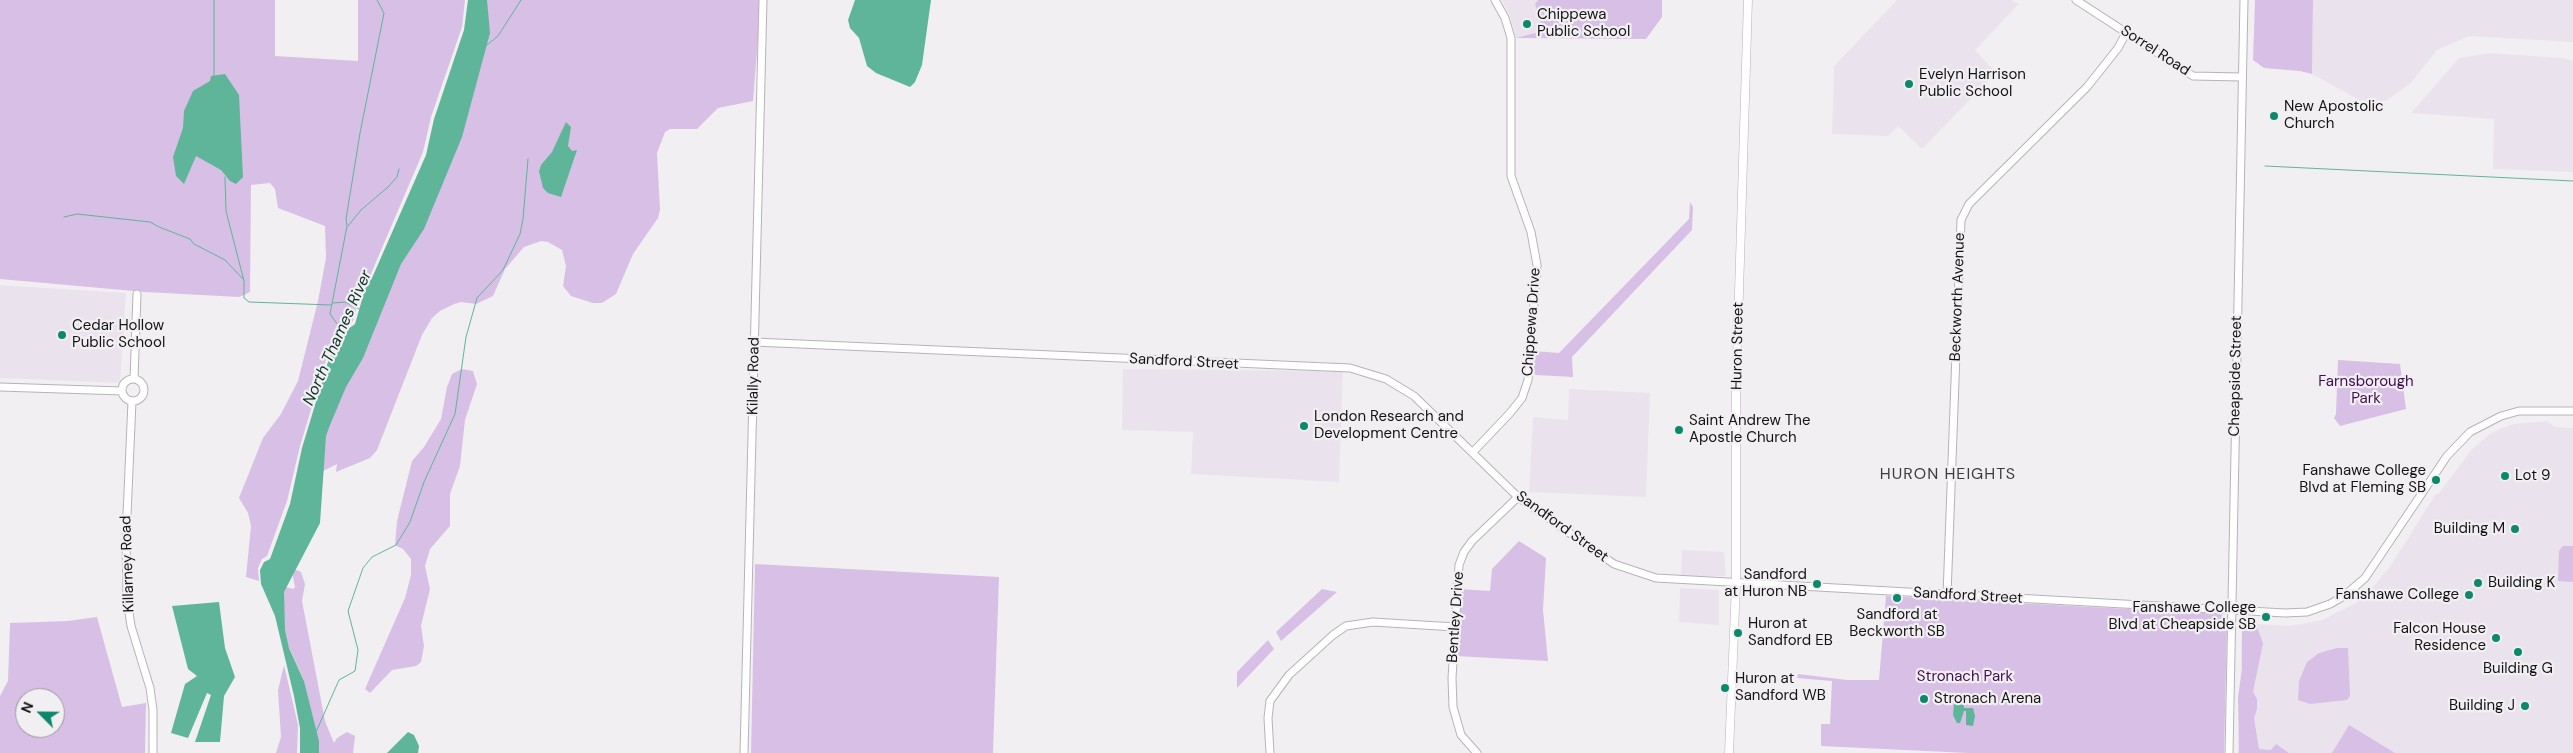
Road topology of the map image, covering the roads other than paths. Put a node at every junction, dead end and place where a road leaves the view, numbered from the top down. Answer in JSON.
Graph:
{"nodes":[{"id":1,"x":763,"y":0,"type":"edge"},
{"id":2,"x":1495,"y":0,"type":"edge"},
{"id":3,"x":1748,"y":0,"type":"edge"},
{"id":4,"x":2076,"y":0,"type":"edge"},
{"id":5,"x":2244,"y":0,"type":"edge"},
{"id":6,"x":2126,"y":33,"type":"junction"},
{"id":7,"x":2241,"y":76,"type":"junction"},
{"id":8,"x":137,"y":294,"type":"dead end"},
{"id":9,"x":754,"y":342,"type":"junction"},
{"id":10,"x":134,"y":379,"type":"junction"},
{"id":11,"x":0,"y":387,"type":"edge"},
{"id":12,"x":122,"y":391,"type":"junction"},
{"id":13,"x":132,"y":401,"type":"junction"},
{"id":14,"x":2573,"y":411,"type":"edge"},
{"id":15,"x":1473,"y":452,"type":"junction"},
{"id":16,"x":1518,"y":497,"type":"junction"},
{"id":17,"x":1736,"y":584,"type":"junction"},
{"id":18,"x":1947,"y":595,"type":"junction"},
{"id":19,"x":2232,"y":611,"type":"junction"},
{"id":20,"x":1455,"y":627,"type":"junction"},
{"id":21,"x":153,"y":753,"type":"edge"},
{"id":22,"x":744,"y":753,"type":"edge"},
{"id":23,"x":1270,"y":753,"type":"edge"},
{"id":24,"x":1477,"y":753,"type":"edge"},
{"id":25,"x":1730,"y":753,"type":"edge"},
{"id":26,"x":2228,"y":753,"type":"edge"}],
"edges":[{"from":1,"to":9,"type":"street","name":"Kilally Road"},
{"from":2,"to":15,"type":"street","name":"Chippewa Drive"},
{"from":3,"to":17,"type":"main road","name":"Huron Street"},
{"from":4,"to":6,"type":"street","name":"Sorrel Road"},
{"from":5,"to":7,"type":"street","name":"Cheapside Street"},
{"from":6,"to":7,"type":"street","name":"Sorrel Road"},
{"from":6,"to":18,"type":"street","name":"Beckworth Avenue"},
{"from":7,"to":19,"type":"street","name":"Cheapside Street"},
{"from":8,"to":10,"type":"street"},
{"from":9,"to":15,"type":"street","name":"Sandford Street"},
{"from":9,"to":22,"type":"street","name":"Kilally Road"},
{"from":10,"to":12,"type":"street"},
{"from":10,"to":13,"type":"street"},
{"from":11,"to":12,"type":"street"},
{"from":12,"to":13,"type":"street"},
{"from":13,"to":21,"type":"street","name":"Killarney Road"},
{"from":14,"to":19,"type":"street","name":"Sandford Street"},
{"from":15,"to":16,"type":"street","name":"Sandford Street"},
{"from":16,"to":17,"type":"street","name":"Sandford Street"},
{"from":16,"to":20,"type":"street","name":"Bentley Drive"},
{"from":17,"to":18,"type":"street","name":"Sandford Street"},
{"from":17,"to":25,"type":"main road","name":"Huron Street"},
{"from":18,"to":19,"type":"street","name":"Sandford Street"},
{"from":19,"to":26,"type":"street","name":"Cheapside Street"},
{"from":20,"to":23,"type":"street"},
{"from":20,"to":24,"type":"street","name":"Bentley Drive"}]}
